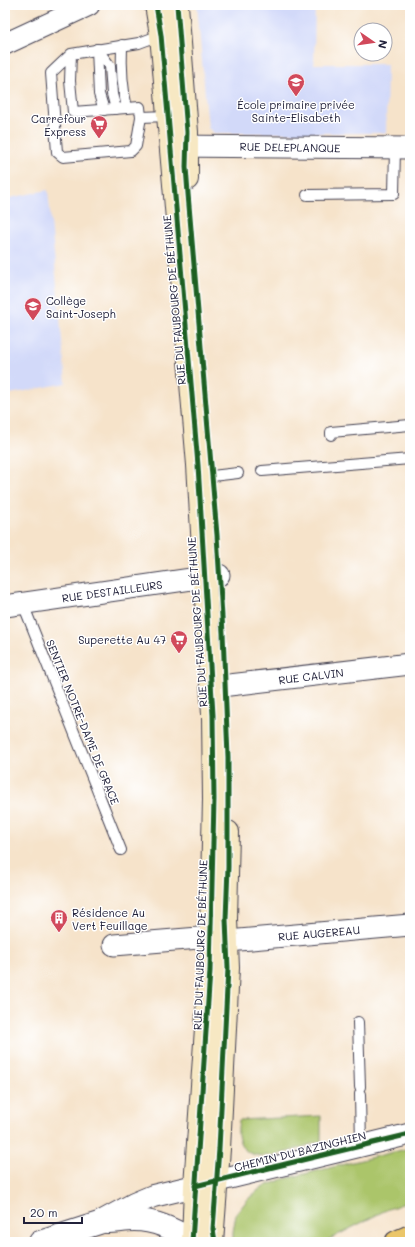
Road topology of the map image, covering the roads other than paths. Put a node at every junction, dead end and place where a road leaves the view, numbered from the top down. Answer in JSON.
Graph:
{"nodes":[{"id":1,"x":90,"y":5,"type":"edge"},
{"id":2,"x":156,"y":5,"type":"edge"},
{"id":3,"x":177,"y":5,"type":"edge"},
{"id":4,"x":170,"y":33,"type":"junction"},
{"id":5,"x":5,"y":44,"type":"edge"},
{"id":6,"x":122,"y":45,"type":"junction"},
{"id":7,"x":97,"y":49,"type":"junction"},
{"id":8,"x":71,"y":54,"type":"junction"},
{"id":9,"x":127,"y":108,"type":"junction"},
{"id":10,"x":116,"y":109,"type":"junction"},
{"id":11,"x":104,"y":110,"type":"junction"},
{"id":12,"x":168,"y":116,"type":"junction"},
{"id":13,"x":141,"y":117,"type":"junction"},
{"id":14,"x":179,"y":146,"type":"junction"},
{"id":15,"x":403,"y":148,"type":"edge"},
{"id":16,"x":306,"y":195,"type":"dead end"},
{"id":17,"x":410,"y":425,"type":"edge"},
{"id":18,"x":331,"y":435,"type":"dead end"},
{"id":19,"x":410,"y":459,"type":"edge"},
{"id":20,"x":262,"y":471,"type":"dead end"},
{"id":21,"x":238,"y":473,"type":"dead end"},
{"id":22,"x":212,"y":476,"type":"junction"},
{"id":23,"x":212,"y":576,"type":"junction"},
{"id":24,"x":14,"y":605,"type":"edge"},
{"id":25,"x":410,"y":664,"type":"edge"},
{"id":26,"x":219,"y":687,"type":"junction"},
{"id":27,"x":121,"y":850,"type":"dead end"},
{"id":28,"x":410,"y":925,"type":"edge"},
{"id":29,"x":219,"y":939,"type":"junction"},
{"id":30,"x":114,"y":945,"type":"dead end"},
{"id":31,"x":358,"y":1022,"type":"dead end"},
{"id":32,"x":410,"y":1134,"type":"edge"},
{"id":33,"x":361,"y":1146,"type":"junction"},
{"id":34,"x":206,"y":1184,"type":"junction"},
{"id":35,"x":99,"y":1223,"type":"junction"},
{"id":36,"x":410,"y":1236,"type":"edge"},
{"id":37,"x":199,"y":1241,"type":"edge"},
{"id":38,"x":40,"y":1242,"type":"edge"},
{"id":39,"x":396,"y":1242,"type":"edge"}],
"edges":[{"from":1,"to":5,"type":"street"},
{"from":2,"to":4,"type":"main road","name":"RUE DU FAUBOURG DE BÉTHUNE"},
{"from":3,"to":4,"type":"main road","name":"RUE DU FAUBOURG DE BÉTHUNE"},
{"from":4,"to":6,"type":"lane"},
{"from":4,"to":12,"type":"main road","name":"RUE DU FAUBOURG DE BÉTHUNE"},
{"from":4,"to":14,"type":"main road","name":"RUE DU FAUBOURG DE BÉTHUNE"},
{"from":6,"to":7,"type":"lane"},
{"from":6,"to":9,"type":"lane"},
{"from":7,"to":8,"type":"lane"},
{"from":7,"to":10,"type":"lane"},
{"from":7,"to":11,"type":"lane"},
{"from":8,"to":11,"type":"lane"},
{"from":8,"to":13,"type":"lane"},
{"from":9,"to":10,"type":"lane"},
{"from":9,"to":13,"type":"lane"},
{"from":10,"to":11,"type":"lane"},
{"from":12,"to":13,"type":"lane"},
{"from":12,"to":14,"type":"main road","name":"RUE DU FAUBOURG DE BÉTHUNE"},
{"from":14,"to":15,"type":"street","name":"RUE DELEPLANQUE"},
{"from":14,"to":22,"type":"main road","name":"RUE DU FAUBOURG DE BÉTHUNE"},
{"from":14,"to":23,"type":"main road","name":"RUE DU FAUBOURG DE BÉTHUNE"},
{"from":15,"to":16,"type":"lane"},
{"from":17,"to":18,"type":"lane"},
{"from":19,"to":20,"type":"lane"},
{"from":21,"to":22,"type":"lane"},
{"from":22,"to":23,"type":"main road","name":"RUE DU FAUBOURG DE BÉTHUNE"},
{"from":23,"to":24,"type":"street","name":"RUE DESTAILLEURS"},
{"from":23,"to":26,"type":"main road","name":"RUE DU FAUBOURG DE BÉTHUNE"},
{"from":24,"to":27,"type":"lane","name":"SENTIER NOTRE-DAME DE GRACE"},
{"from":25,"to":26,"type":"street","name":"RUE CALVIN"},
{"from":26,"to":29,"type":"main road","name":"RUE DU FAUBOURG DE BÉTHUNE"},
{"from":28,"to":29,"type":"street","name":"RUE AUGEREAU"},
{"from":29,"to":30,"type":"street","name":"RUE AUGEREAU"},
{"from":29,"to":34,"type":"main road","name":"RUE DU FAUBOURG DE BÉTHUNE"},
{"from":31,"to":33,"type":"lane"},
{"from":32,"to":33,"type":"street","name":"CHEMIN DU BAZINGHIEN"},
{"from":33,"to":34,"type":"street","name":"CHEMIN DU BAZINGHIEN"},
{"from":34,"to":35,"type":"street"},
{"from":34,"to":37,"type":"main road","name":"RUE DU FAUBOURG DE BÉTHUNE"},
{"from":35,"to":37,"type":"street"},
{"from":35,"to":38,"type":"street"},
{"from":36,"to":39,"type":"highway"}]}
